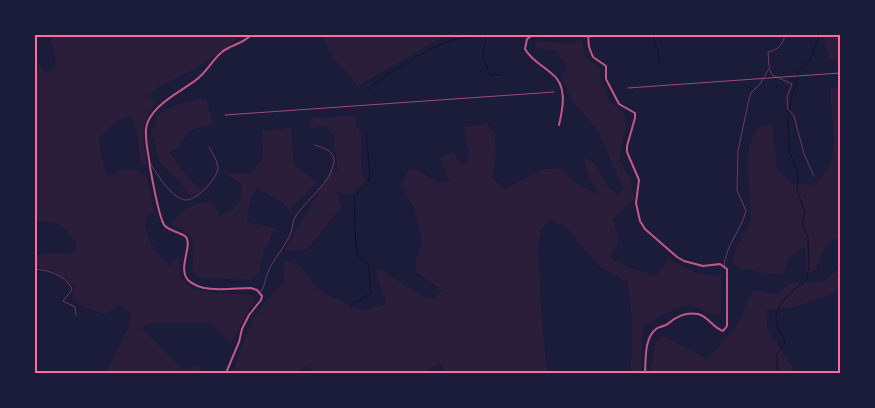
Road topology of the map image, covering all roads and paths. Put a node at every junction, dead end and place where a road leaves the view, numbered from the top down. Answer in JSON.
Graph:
{"nodes":[{"id":1,"x":251,"y":35,"type":"edge"},
{"id":2,"x":533,"y":35,"type":"edge"},
{"id":3,"x":588,"y":35,"type":"edge"},
{"id":4,"x":785,"y":35,"type":"edge"},
{"id":5,"x":770,"y":68,"type":"junction"},
{"id":6,"x":559,"y":125,"type":"dead end"},
{"id":7,"x":316,"y":145,"type":"dead end"},
{"id":8,"x":208,"y":147,"type":"dead end"},
{"id":9,"x":149,"y":161,"type":"junction"},
{"id":10,"x":814,"y":176,"type":"dead end"},
{"id":11,"x":724,"y":266,"type":"junction"},
{"id":12,"x":35,"y":269,"type":"edge"},
{"id":13,"x":260,"y":292,"type":"junction"},
{"id":14,"x":76,"y":315,"type":"dead end"},
{"id":15,"x":226,"y":373,"type":"edge"},
{"id":16,"x":645,"y":373,"type":"edge"}],
"edges":[{"from":1,"to":9,"type":"street"},
{"from":2,"to":6,"type":"street"},
{"from":3,"to":11,"type":"street"},
{"from":4,"to":5,"type":"lane"},
{"from":5,"to":10,"type":"lane"},
{"from":5,"to":11,"type":"lane"},
{"from":7,"to":13,"type":"lane"},
{"from":8,"to":9,"type":"lane"},
{"from":9,"to":13,"type":"street"},
{"from":11,"to":16,"type":"street"},
{"from":12,"to":14,"type":"lane"},
{"from":13,"to":15,"type":"street"}]}
